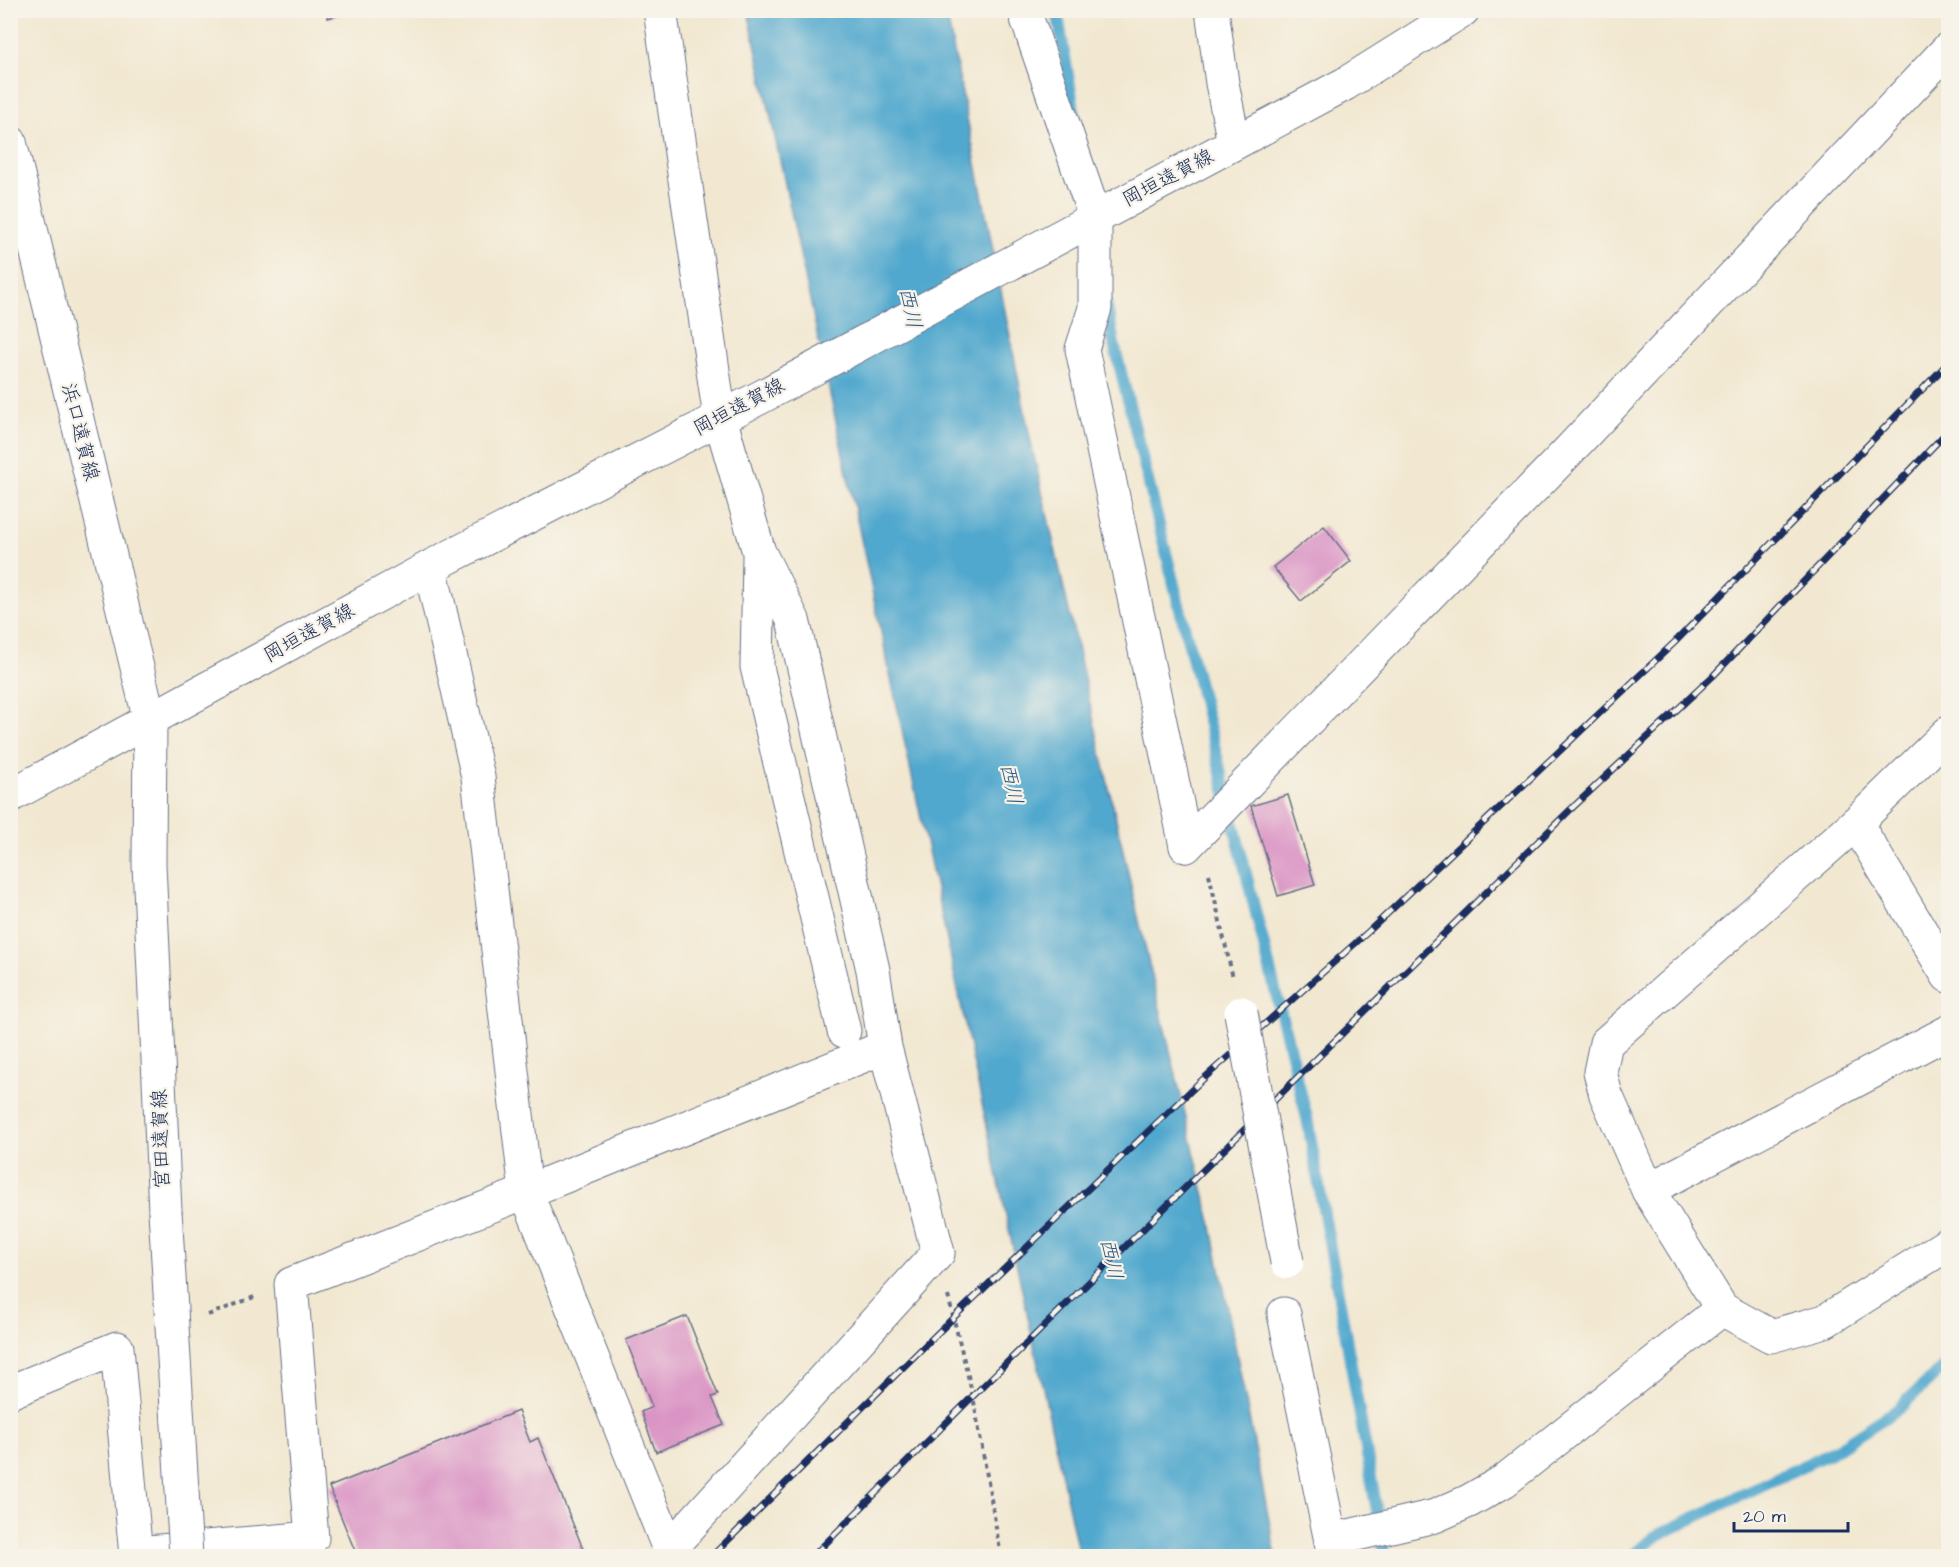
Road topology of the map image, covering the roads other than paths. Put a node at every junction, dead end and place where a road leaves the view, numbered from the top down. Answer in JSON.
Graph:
{"nodes":[{"id":1,"x":660,"y":10,"type":"edge"},
{"id":2,"x":1024,"y":10,"type":"edge"},
{"id":3,"x":1212,"y":10,"type":"edge"},
{"id":4,"x":1463,"y":10,"type":"edge"},
{"id":5,"x":1948,"y":49,"type":"edge"},
{"id":6,"x":10,"y":142,"type":"edge"},
{"id":7,"x":1234,"y":143,"type":"junction"},
{"id":8,"x":1095,"y":217,"type":"junction"},
{"id":9,"x":720,"y":418,"type":"junction"},
{"id":10,"x":759,"y":552,"type":"junction"},
{"id":11,"x":430,"y":567,"type":"junction"},
{"id":12,"x":150,"y":721,"type":"junction"},
{"id":13,"x":1948,"y":737,"type":"edge"},
{"id":14,"x":10,"y":796,"type":"edge"},
{"id":15,"x":1856,"y":823,"type":"junction"},
{"id":16,"x":1948,"y":976,"type":"edge"},
{"id":17,"x":1241,"y":1012,"type":"road end"},
{"id":18,"x":844,"y":1031,"type":"dead end"},
{"id":19,"x":1948,"y":1032,"type":"edge"},
{"id":20,"x":885,"y":1047,"type":"junction"},
{"id":21,"x":1648,"y":1190,"type":"junction"},
{"id":22,"x":526,"y":1192,"type":"junction"},
{"id":23,"x":1948,"y":1244,"type":"edge"},
{"id":24,"x":1287,"y":1262,"type":"dead end"},
{"id":25,"x":1722,"y":1309,"type":"junction"},
{"id":26,"x":1284,"y":1314,"type":"dead end"},
{"id":27,"x":10,"y":1392,"type":"edge"},
{"id":28,"x":1337,"y":1544,"type":"edge"},
{"id":29,"x":136,"y":1555,"type":"edge"},
{"id":30,"x":186,"y":1557,"type":"edge"}],
"edges":[{"from":1,"to":9,"type":"street"},
{"from":2,"to":8,"type":"street"},
{"from":3,"to":7,"type":"street"},
{"from":4,"to":7,"type":"street","name":"岡垣遠賀線"},
{"from":5,"to":8,"type":"street"},
{"from":6,"to":12,"type":"street","name":"浜口遠賀線"},
{"from":7,"to":8,"type":"street","name":"岡垣遠賀線"},
{"from":8,"to":9,"type":"street","name":"岡垣遠賀線"},
{"from":9,"to":10,"type":"street"},
{"from":9,"to":11,"type":"street","name":"岡垣遠賀線"},
{"from":10,"to":18,"type":"street"},
{"from":10,"to":20,"type":"street"},
{"from":11,"to":12,"type":"street","name":"岡垣遠賀線"},
{"from":11,"to":22,"type":"street"},
{"from":12,"to":14,"type":"street","name":"岡垣遠賀線"},
{"from":12,"to":30,"type":"street","name":"宮田遠賀線","bridge":true},
{"from":13,"to":15,"type":"street"},
{"from":15,"to":16,"type":"street"},
{"from":15,"to":21,"type":"street"},
{"from":17,"to":24,"type":"street","bridge":true},
{"from":19,"to":21,"type":"street"},
{"from":20,"to":22,"type":"street"},
{"from":20,"to":22,"type":"street"},
{"from":21,"to":25,"type":"street"},
{"from":22,"to":29,"type":"street"},
{"from":23,"to":25,"type":"street"},
{"from":25,"to":28,"type":"street"},
{"from":26,"to":28,"type":"street"},
{"from":27,"to":29,"type":"street"}]}
